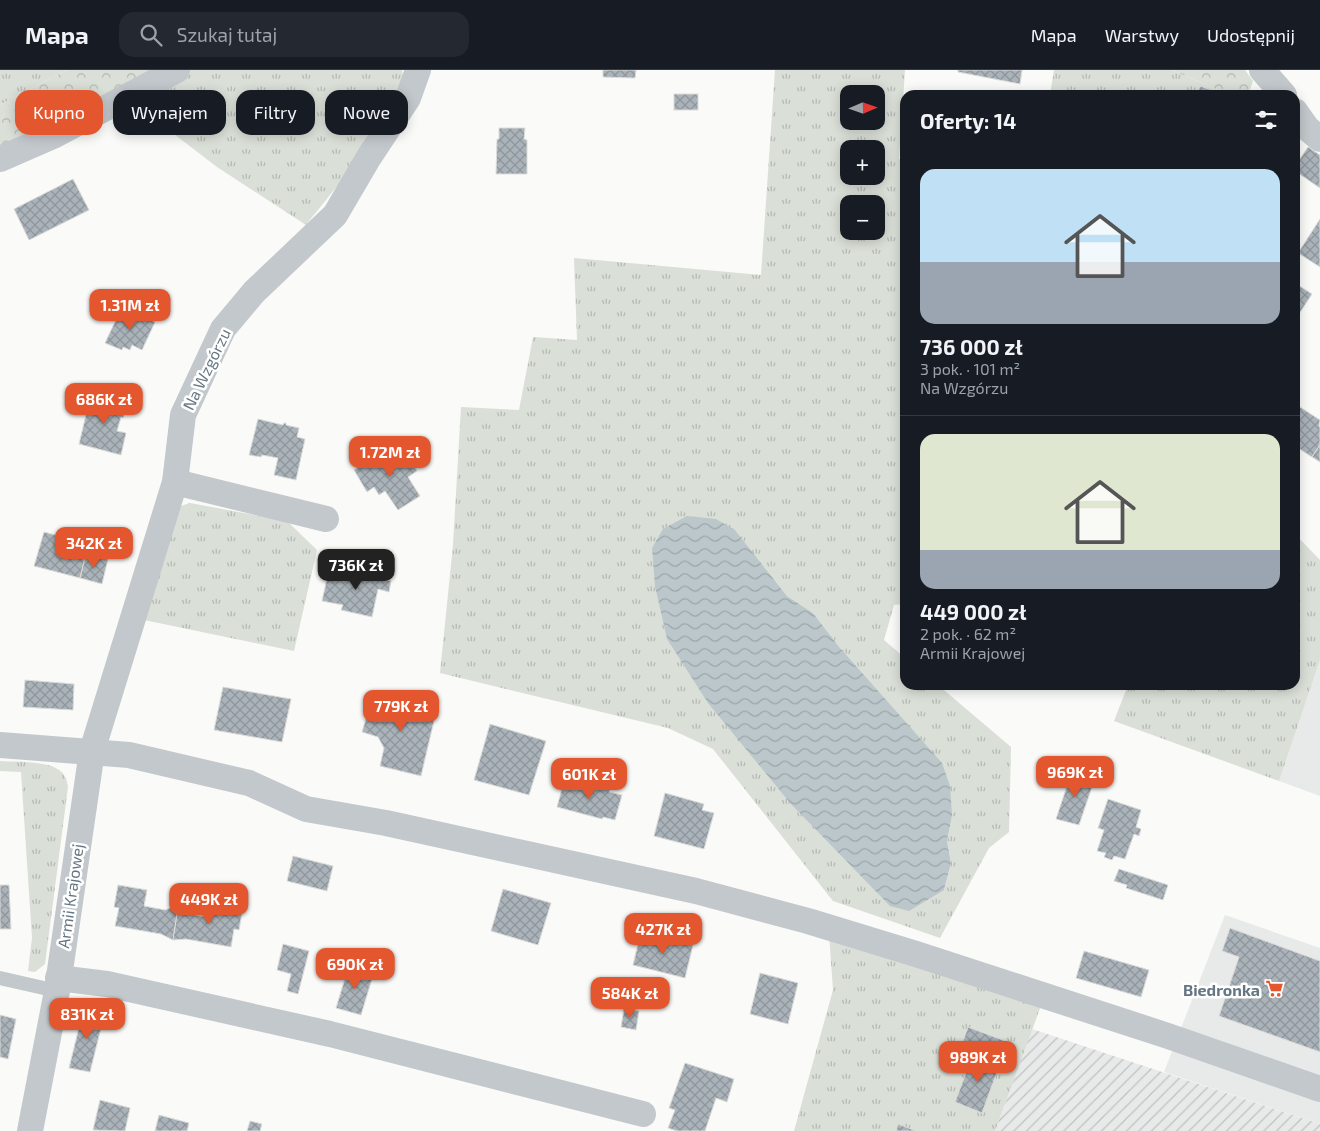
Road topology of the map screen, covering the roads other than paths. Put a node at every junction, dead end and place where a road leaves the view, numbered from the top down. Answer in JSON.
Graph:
{"nodes":[{"id":1,"x":177,"y":70,"type":"edge"},
{"id":2,"x":418,"y":70,"type":"edge"},
{"id":3,"x":1262,"y":70,"type":"edge"},
{"id":4,"x":1280,"y":90,"type":"edge"},
{"id":5,"x":0,"y":159,"type":"edge"},
{"id":6,"x":175,"y":482,"type":"junction"},
{"id":7,"x":326,"y":519,"type":"dead end"},
{"id":8,"x":0,"y":745,"type":"edge"},
{"id":9,"x":92,"y":751,"type":"junction"},
{"id":10,"x":0,"y":978,"type":"edge"},
{"id":11,"x":57,"y":984,"type":"junction"},
{"id":12,"x":1320,"y":1088,"type":"edge"},
{"id":13,"x":643,"y":1114,"type":"dead end"},
{"id":14,"x":30,"y":1131,"type":"edge"}],
"edges":[{"from":1,"to":5,"type":"street"},
{"from":2,"to":6,"type":"street","name":"Na Wzgórzu"},
{"from":3,"to":4,"type":"street"},
{"from":6,"to":7,"type":"street"},
{"from":6,"to":9,"type":"street","name":"Na Wzgórzu"},
{"from":8,"to":9,"type":"street"},
{"from":9,"to":11,"type":"street","name":"Armii Krajowej"},
{"from":9,"to":12,"type":"street"},
{"from":10,"to":11,"type":"lane"},
{"from":11,"to":13,"type":"street"},
{"from":11,"to":14,"type":"street","name":"Armii Krajowej"}]}
